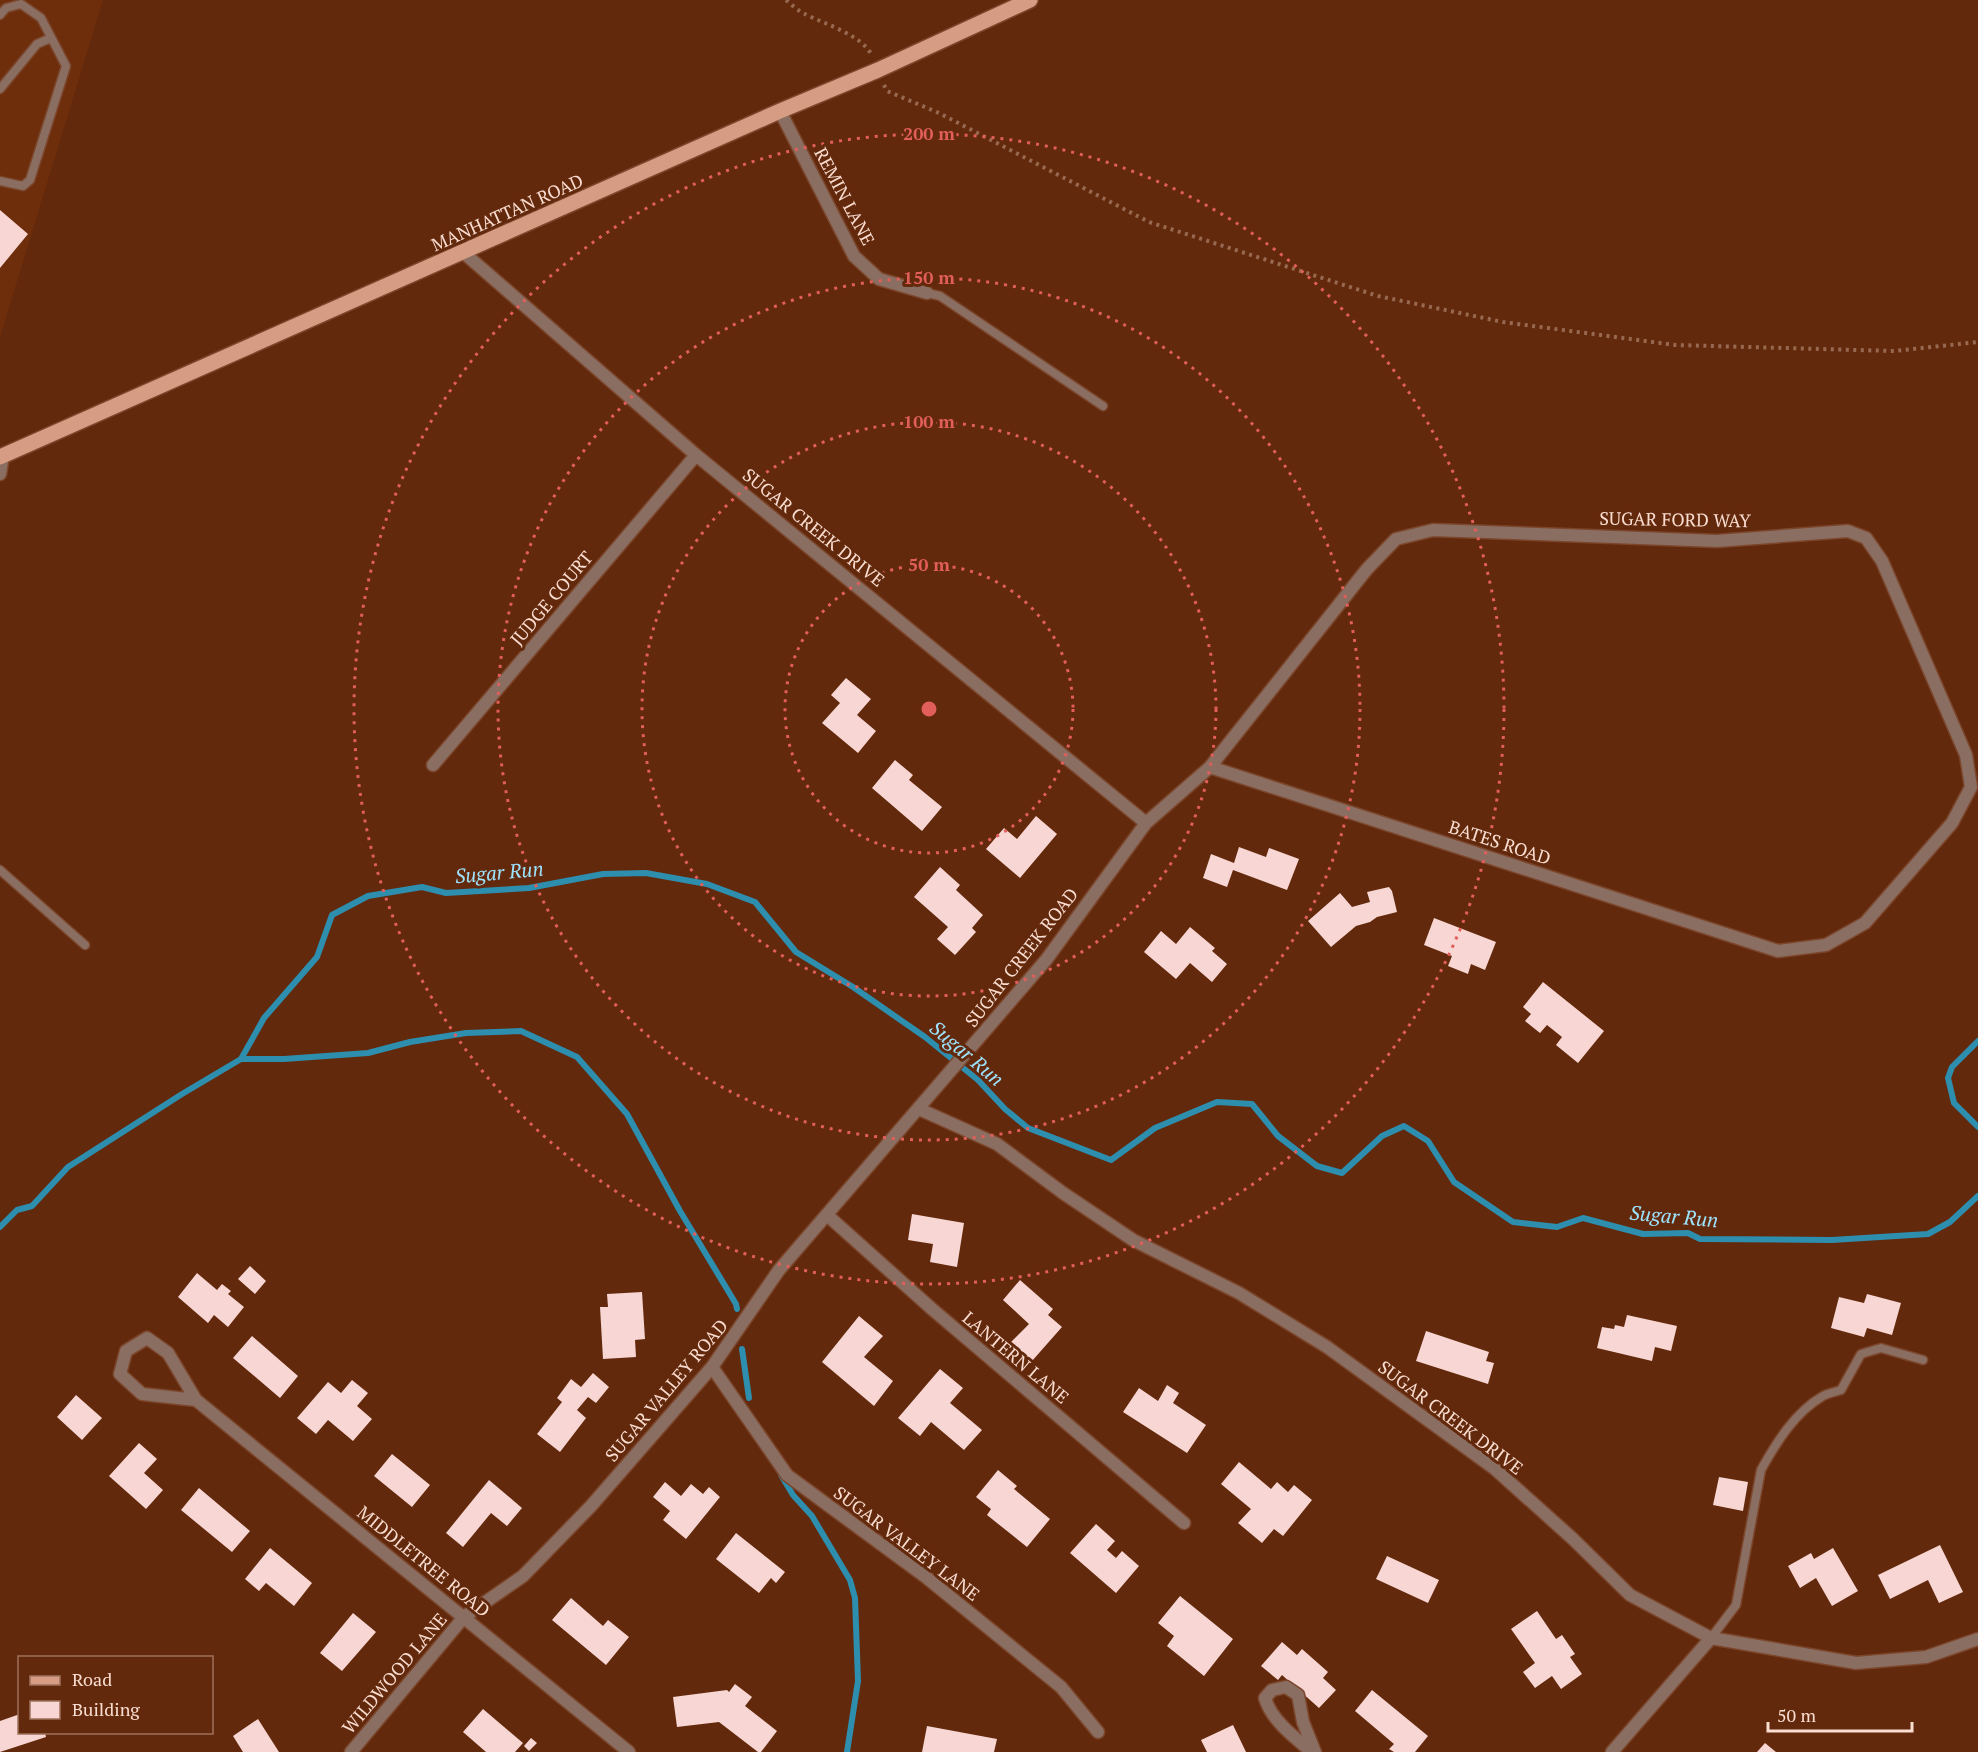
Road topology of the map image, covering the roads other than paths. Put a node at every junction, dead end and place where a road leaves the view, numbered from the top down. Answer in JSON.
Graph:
{"nodes":[{"id":1,"x":1030,"y":0,"type":"edge"},
{"id":2,"x":0,"y":15,"type":"edge"},
{"id":3,"x":51,"y":38,"type":"junction"},
{"id":4,"x":0,"y":89,"type":"edge"},
{"id":5,"x":780,"y":111,"type":"junction"},
{"id":6,"x":0,"y":181,"type":"edge"},
{"id":7,"x":464,"y":253,"type":"junction"},
{"id":8,"x":927,"y":293,"type":"joint"},
{"id":9,"x":1103,"y":406,"type":"dead end"},
{"id":10,"x":696,"y":454,"type":"junction"},
{"id":11,"x":1,"y":457,"type":"edge"},
{"id":12,"x":0,"y":474,"type":"edge"},
{"id":13,"x":433,"y":765,"type":"dead end"},
{"id":14,"x":1210,"y":766,"type":"junction"},
{"id":15,"x":1146,"y":823,"type":"junction"},
{"id":16,"x":0,"y":870,"type":"edge"},
{"id":17,"x":85,"y":945,"type":"dead end"},
{"id":18,"x":1778,"y":951,"type":"joint"},
{"id":19,"x":919,"y":1109,"type":"junction"},
{"id":20,"x":827,"y":1215,"type":"junction"},
{"id":21,"x":1923,"y":1360,"type":"dead end"},
{"id":22,"x":712,"y":1367,"type":"junction"},
{"id":23,"x":196,"y":1400,"type":"junction"},
{"id":24,"x":1184,"y":1523,"type":"dead end"},
{"id":25,"x":464,"y":1617,"type":"junction"},
{"id":26,"x":1711,"y":1638,"type":"junction"},
{"id":27,"x":1978,"y":1640,"type":"edge"},
{"id":28,"x":1098,"y":1732,"type":"dead end"},
{"id":29,"x":351,"y":1752,"type":"edge"},
{"id":30,"x":629,"y":1752,"type":"edge"},
{"id":31,"x":1313,"y":1752,"type":"edge"},
{"id":32,"x":1612,"y":1752,"type":"edge"}],
"edges":[{"from":1,"to":5,"type":"main road","name":"MANHATTAN ROAD"},
{"from":2,"to":3,"type":"lane"},
{"from":3,"to":4,"type":"lane"},
{"from":3,"to":6,"type":"lane"},
{"from":5,"to":7,"type":"main road","name":"MANHATTAN ROAD"},
{"from":5,"to":8,"type":"street","name":"REMIN LANE"},
{"from":7,"to":10,"type":"street","name":"SUGAR CREEK DRIVE"},
{"from":7,"to":11,"type":"main road","name":"MANHATTAN ROAD"},
{"from":8,"to":9,"type":"lane"},
{"from":10,"to":13,"type":"street","name":"JUDGE COURT"},
{"from":10,"to":15,"type":"street","name":"SUGAR CREEK DRIVE"},
{"from":11,"to":12,"type":"street"},
{"from":14,"to":15,"type":"street","name":"SUGAR FORD WAY"},
{"from":14,"to":18,"type":"street","name":"BATES ROAD"},
{"from":14,"to":18,"type":"street","name":"SUGAR FORD WAY"},
{"from":15,"to":19,"type":"street","name":"SUGAR CREEK ROAD"},
{"from":16,"to":17,"type":"lane"},
{"from":19,"to":20,"type":"street","name":"SUGAR VALLEY ROAD"},
{"from":19,"to":26,"type":"street","name":"SUGAR CREEK DRIVE"},
{"from":20,"to":22,"type":"street","name":"SUGAR VALLEY ROAD"},
{"from":20,"to":24,"type":"street","name":"LANTERN LANE"},
{"from":21,"to":26,"type":"lane"},
{"from":22,"to":25,"type":"street","name":"SUGAR VALLEY ROAD"},
{"from":22,"to":28,"type":"street","name":"SUGAR VALLEY LANE"},
{"from":23,"to":23,"type":"street","name":"MIDDLETREE ROAD"},
{"from":23,"to":25,"type":"street","name":"MIDDLETREE ROAD"},
{"from":25,"to":29,"type":"street","name":"WILDWOOD LANE"},
{"from":25,"to":30,"type":"street","name":"MIDDLETREE ROAD"},
{"from":26,"to":27,"type":"street","name":"SUGAR CREEK DRIVE"},
{"from":26,"to":32,"type":"street"},
{"from":31,"to":31,"type":"street"}]}
